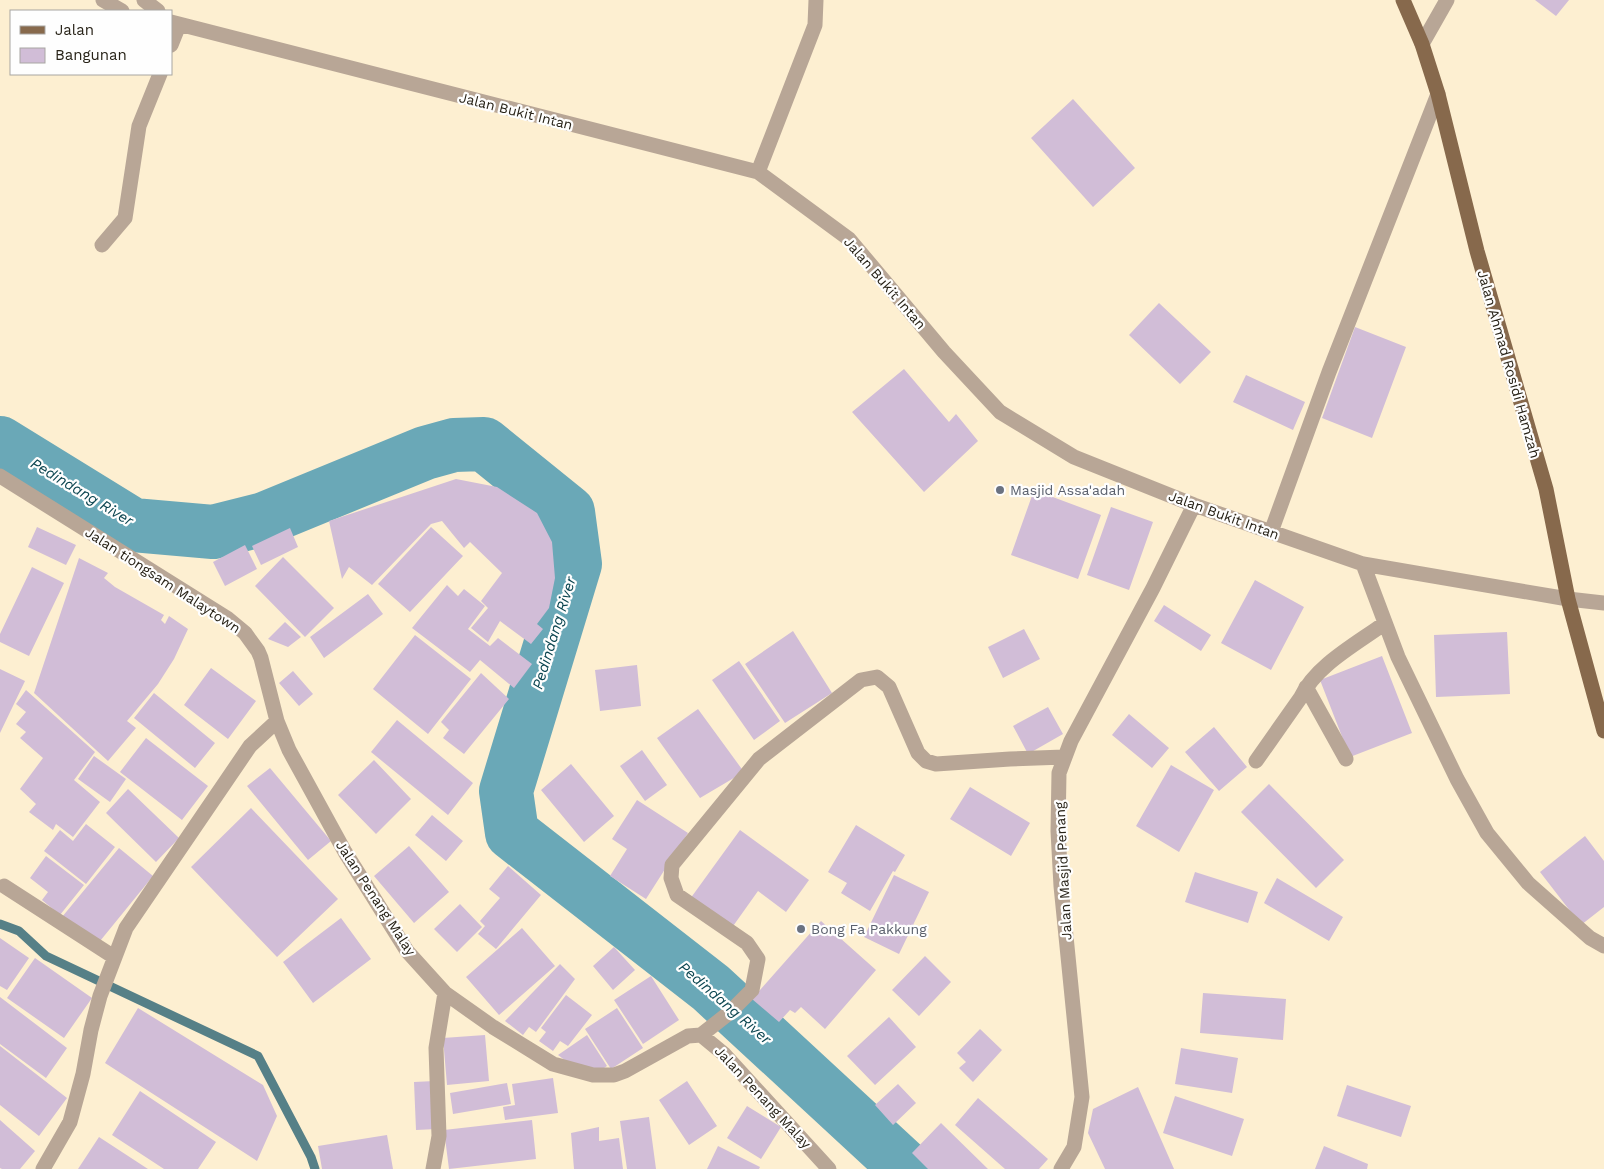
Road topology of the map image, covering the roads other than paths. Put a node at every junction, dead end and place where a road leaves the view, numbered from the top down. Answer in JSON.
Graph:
{"nodes":[{"id":1,"x":103,"y":0,"type":"edge"},
{"id":2,"x":144,"y":0,"type":"edge"},
{"id":3,"x":816,"y":0,"type":"edge"},
{"id":4,"x":1403,"y":0,"type":"edge"},
{"id":5,"x":1447,"y":0,"type":"edge"},
{"id":6,"x":120,"y":10,"type":"edge"},
{"id":7,"x":157,"y":10,"type":"edge"},
{"id":8,"x":175,"y":24,"type":"edge"},
{"id":9,"x":172,"y":40,"type":"edge"},
{"id":10,"x":1422,"y":44,"type":"junction"},
{"id":11,"x":160,"y":75,"type":"edge"},
{"id":12,"x":1438,"y":94,"type":"junction"},
{"id":13,"x":758,"y":172,"type":"junction"},
{"id":14,"x":102,"y":245,"type":"dead end"},
{"id":15,"x":0,"y":476,"type":"edge"},
{"id":16,"x":1194,"y":505,"type":"junction"},
{"id":17,"x":1271,"y":532,"type":"junction"},
{"id":18,"x":1363,"y":564,"type":"junction"},
{"id":19,"x":1568,"y":600,"type":"junction"},
{"id":20,"x":1604,"y":604,"type":"edge"},
{"id":21,"x":1385,"y":623,"type":"junction"},
{"id":22,"x":1306,"y":687,"type":"junction"},
{"id":23,"x":277,"y":722,"type":"junction"},
{"id":24,"x":1604,"y":731,"type":"edge"},
{"id":25,"x":1064,"y":757,"type":"junction"},
{"id":26,"x":1346,"y":759,"type":"dead end"},
{"id":27,"x":1256,"y":761,"type":"dead end"},
{"id":28,"x":4,"y":886,"type":"dead end"},
{"id":29,"x":1604,"y":946,"type":"edge"},
{"id":30,"x":113,"y":963,"type":"junction"},
{"id":31,"x":445,"y":993,"type":"junction"},
{"id":32,"x":701,"y":1035,"type":"junction"},
{"id":33,"x":43,"y":1169,"type":"edge"},
{"id":34,"x":433,"y":1169,"type":"edge"},
{"id":35,"x":829,"y":1169,"type":"edge"},
{"id":36,"x":1061,"y":1169,"type":"edge"}],
"edges":[{"from":1,"to":6,"type":"street"},
{"from":2,"to":7,"type":"street"},
{"from":3,"to":13,"type":"street"},
{"from":4,"to":10,"type":"main road","name":"Jalan Ahmad Rosidi Hamzah"},
{"from":5,"to":10,"type":"street"},
{"from":8,"to":9,"type":"street"},
{"from":8,"to":13,"type":"street","name":"Jalan Bukit Intan"},
{"from":10,"to":12,"type":"main road","name":"Jalan Ahmad Rosidi Hamzah"},
{"from":11,"to":14,"type":"street"},
{"from":12,"to":17,"type":"street"},
{"from":12,"to":19,"type":"main road","name":"Jalan Ahmad Rosidi Hamzah"},
{"from":13,"to":16,"type":"street","name":"Jalan Bukit Intan"},
{"from":15,"to":23,"type":"street","name":"Jalan tiongsam Malaytown"},
{"from":16,"to":17,"type":"street","name":"Jalan Bukit Intan"},
{"from":16,"to":25,"type":"street","name":"Jalan Masjid Penang"},
{"from":17,"to":18,"type":"street","name":"Jalan Bukit Intan"},
{"from":18,"to":19,"type":"street","name":"Jalan Bukit Intan"},
{"from":18,"to":21,"type":"street"},
{"from":19,"to":20,"type":"street","name":"Jalan Bukit Intan"},
{"from":19,"to":24,"type":"main road","name":"Jalan Ahmad Rosidi Hamzah"},
{"from":21,"to":22,"type":"street"},
{"from":21,"to":29,"type":"street"},
{"from":22,"to":26,"type":"street"},
{"from":22,"to":27,"type":"street"},
{"from":23,"to":30,"type":"street"},
{"from":23,"to":31,"type":"street","name":"Jalan Penang Malay"},
{"from":25,"to":32,"type":"street"},
{"from":25,"to":36,"type":"street","name":"Jalan Masjid Penang"},
{"from":28,"to":30,"type":"street"},
{"from":30,"to":33,"type":"street"},
{"from":31,"to":32,"type":"street","name":"Jalan Penang Malay"},
{"from":31,"to":34,"type":"street"},
{"from":32,"to":35,"type":"street","name":"Jalan Penang Malay"}]}
